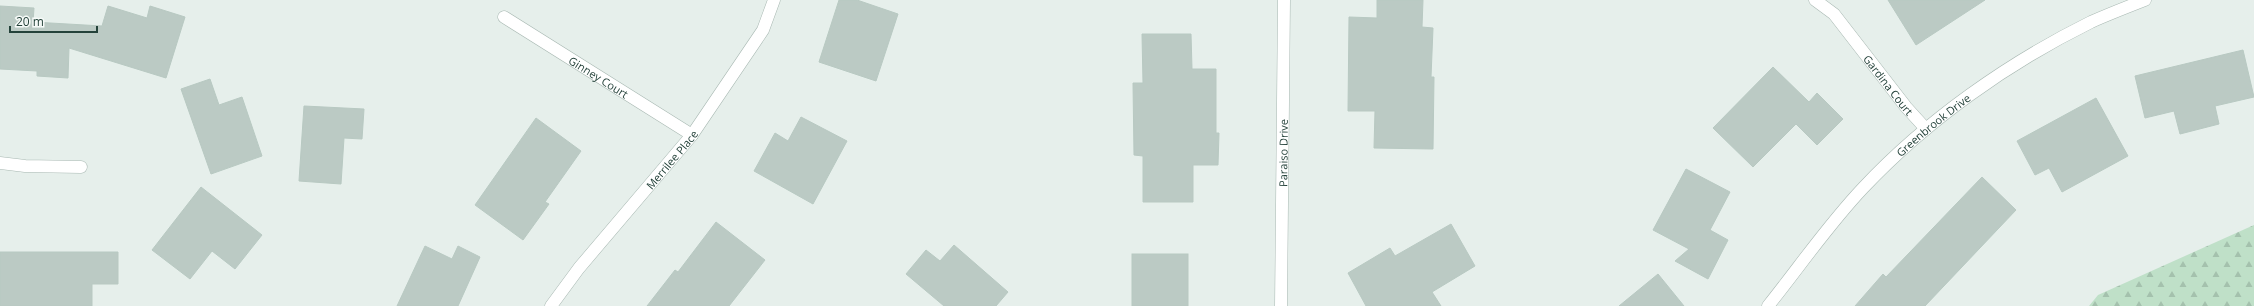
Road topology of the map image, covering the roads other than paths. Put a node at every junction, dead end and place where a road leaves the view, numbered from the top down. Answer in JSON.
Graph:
{"nodes":[{"id":1,"x":774,"y":0,"type":"edge"},
{"id":2,"x":1284,"y":0,"type":"edge"},
{"id":3,"x":1816,"y":0,"type":"edge"},
{"id":4,"x":2145,"y":0,"type":"edge"},
{"id":5,"x":504,"y":18,"type":"dead end"},
{"id":6,"x":1926,"y":129,"type":"junction"},
{"id":7,"x":692,"y":135,"type":"junction"},
{"id":8,"x":0,"y":163,"type":"edge"},
{"id":9,"x":81,"y":167,"type":"dead end"},
{"id":10,"x":551,"y":306,"type":"edge"},
{"id":11,"x":1281,"y":306,"type":"edge"},
{"id":12,"x":1768,"y":306,"type":"edge"}],
"edges":[{"from":1,"to":7,"type":"street","name":"Merrilee Place"},
{"from":2,"to":11,"type":"street","name":"Paraiso Drive"},
{"from":3,"to":6,"type":"street","name":"Gardina Court"},
{"from":4,"to":6,"type":"street","name":"Greenbrook Drive"},
{"from":5,"to":7,"type":"street","name":"Ginney Court"},
{"from":6,"to":12,"type":"street","name":"Greenbrook Drive"},
{"from":7,"to":10,"type":"street","name":"Merrilee Place"},
{"from":8,"to":9,"type":"street"}]}
